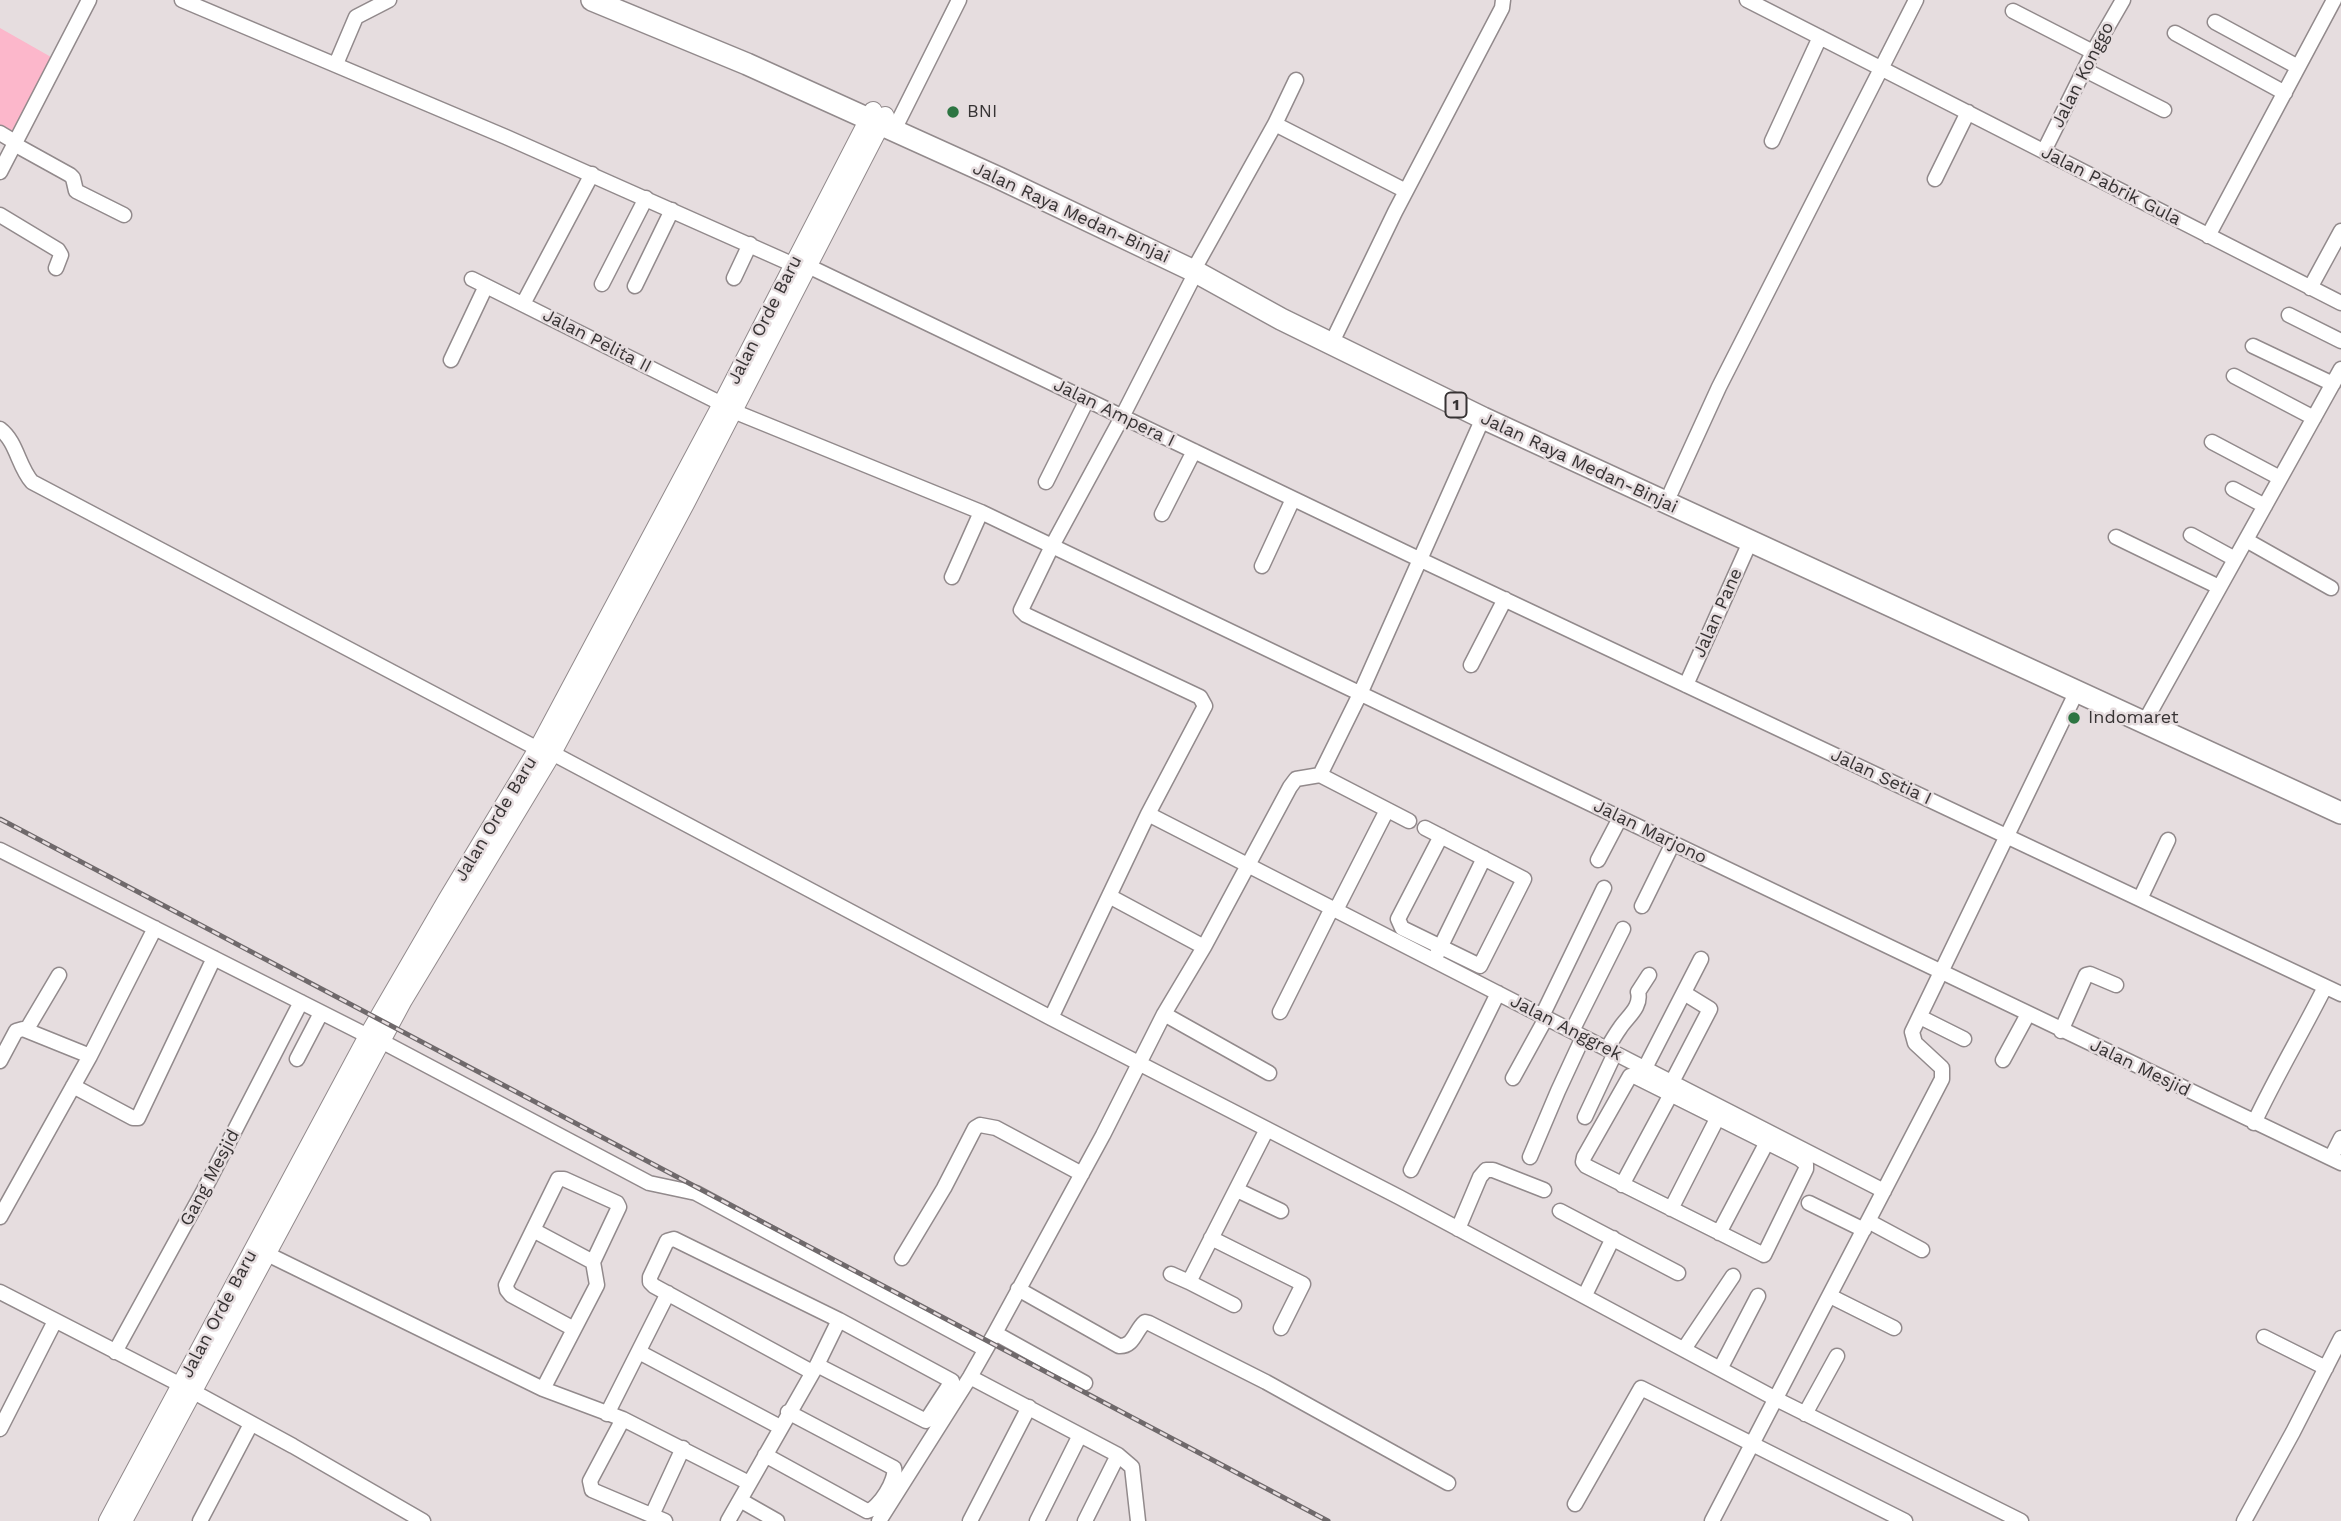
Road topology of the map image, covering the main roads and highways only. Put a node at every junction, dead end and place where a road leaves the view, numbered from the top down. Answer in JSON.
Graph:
{"nodes":[{"id":1,"x":592,"y":0,"type":"edge"},
{"id":2,"x":625,"y":0,"type":"edge"},
{"id":3,"x":883,"y":121,"type":"junction"},
{"id":4,"x":1197,"y":267,"type":"junction"},
{"id":5,"x":1609,"y":470,"type":"junction"},
{"id":6,"x":2146,"y":718,"type":"junction"},
{"id":7,"x":2341,"y":801,"type":"edge"},
{"id":8,"x":2341,"y":813,"type":"edge"},
{"id":9,"x":187,"y":1388,"type":"junction"},
{"id":10,"x":108,"y":1521,"type":"edge"},
{"id":11,"x":123,"y":1521,"type":"edge"}],
"edges":[{"from":1,"to":3,"type":"highway","name":"Jalan Raya Medan-Binjai","number":"1"},
{"from":2,"to":3,"type":"highway","name":"Jalan Raya Medan-Binjai","number":"1"},
{"from":3,"to":4,"type":"highway","name":"Jalan Raya Medan-Binjai","number":"1"},
{"from":3,"to":9,"type":"main road","name":"Jalan Orde Baru"},
{"from":4,"to":5,"type":"highway","name":"Jalan Raya Medan-Binjai","number":"1"},
{"from":4,"to":5,"type":"highway","name":"Jalan Raya Medan-Binjai","number":"1"},
{"from":5,"to":6,"type":"highway","name":"Jalan Raya Medan-Binjai","number":"1"},
{"from":5,"to":6,"type":"highway","name":"Jalan Raya Medan-Binjai","number":"1"},
{"from":6,"to":7,"type":"highway","name":"Jalan Raya Medan-Binjai","number":"1"},
{"from":6,"to":8,"type":"highway","name":"Jalan Raya Medan-Binjai","number":"1"},
{"from":9,"to":10,"type":"main road","name":"Jalan Orde Baru"},
{"from":9,"to":11,"type":"main road","name":"Jalan Orde Baru"}]}
